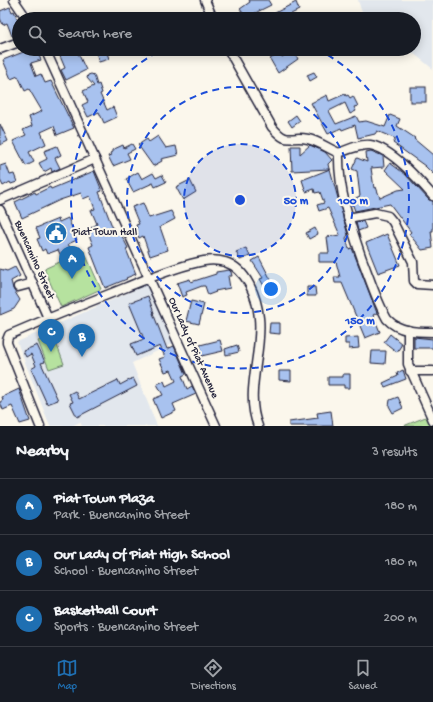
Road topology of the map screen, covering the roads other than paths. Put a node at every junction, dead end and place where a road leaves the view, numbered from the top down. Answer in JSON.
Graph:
{"nodes":[{"id":1,"x":14,"y":0,"type":"edge"},
{"id":2,"x":205,"y":0,"type":"edge"},
{"id":3,"x":22,"y":12,"type":"edge"},
{"id":4,"x":209,"y":12,"type":"edge"},
{"id":5,"x":12,"y":45,"type":"edge"},
{"id":6,"x":0,"y":49,"type":"edge"},
{"id":7,"x":48,"y":56,"type":"edge"},
{"id":8,"x":232,"y":56,"type":"edge"},
{"id":9,"x":340,"y":152,"type":"junction"},
{"id":10,"x":95,"y":159,"type":"junction"},
{"id":11,"x":433,"y":196,"type":"edge"},
{"id":12,"x":0,"y":200,"type":"edge"},
{"id":13,"x":0,"y":210,"type":"edge"},
{"id":14,"x":348,"y":218,"type":"junction"},
{"id":15,"x":150,"y":278,"type":"junction"},
{"id":16,"x":33,"y":283,"type":"junction"},
{"id":17,"x":433,"y":285,"type":"edge"},
{"id":18,"x":18,"y":287,"type":"dead end"},
{"id":19,"x":48,"y":318,"type":"junction"},
{"id":20,"x":408,"y":330,"type":"junction"},
{"id":21,"x":433,"y":332,"type":"edge"},
{"id":22,"x":410,"y":371,"type":"junction"},
{"id":23,"x":433,"y":371,"type":"edge"},
{"id":24,"x":433,"y":420,"type":"edge"},
{"id":25,"x":40,"y":426,"type":"edge"},
{"id":26,"x":216,"y":426,"type":"edge"},
{"id":27,"x":258,"y":426,"type":"edge"}],
"edges":[{"from":1,"to":3,"type":"street"},
{"from":2,"to":4,"type":"street"},
{"from":5,"to":6,"type":"street"},
{"from":7,"to":10,"type":"street","name":"Our Lady of Piat Avenue"},
{"from":8,"to":9,"type":"street"},
{"from":9,"to":11,"type":"street"},
{"from":9,"to":14,"type":"street"},
{"from":10,"to":12,"type":"street"},
{"from":10,"to":15,"type":"street","name":"Our Lady of Piat Avenue"},
{"from":13,"to":16,"type":"street","name":"Buencamino Street"},
{"from":14,"to":17,"type":"street"},
{"from":14,"to":20,"type":"street"},
{"from":15,"to":19,"type":"street"},
{"from":15,"to":26,"type":"street","name":"Our Lady of Piat Avenue"},
{"from":15,"to":27,"type":"street"},
{"from":16,"to":18,"type":"street"},
{"from":16,"to":19,"type":"street","name":"Buencamino Street"},
{"from":19,"to":25,"type":"street"},
{"from":20,"to":21,"type":"street"},
{"from":20,"to":22,"type":"street"},
{"from":22,"to":23,"type":"street"},
{"from":22,"to":24,"type":"street"}]}
